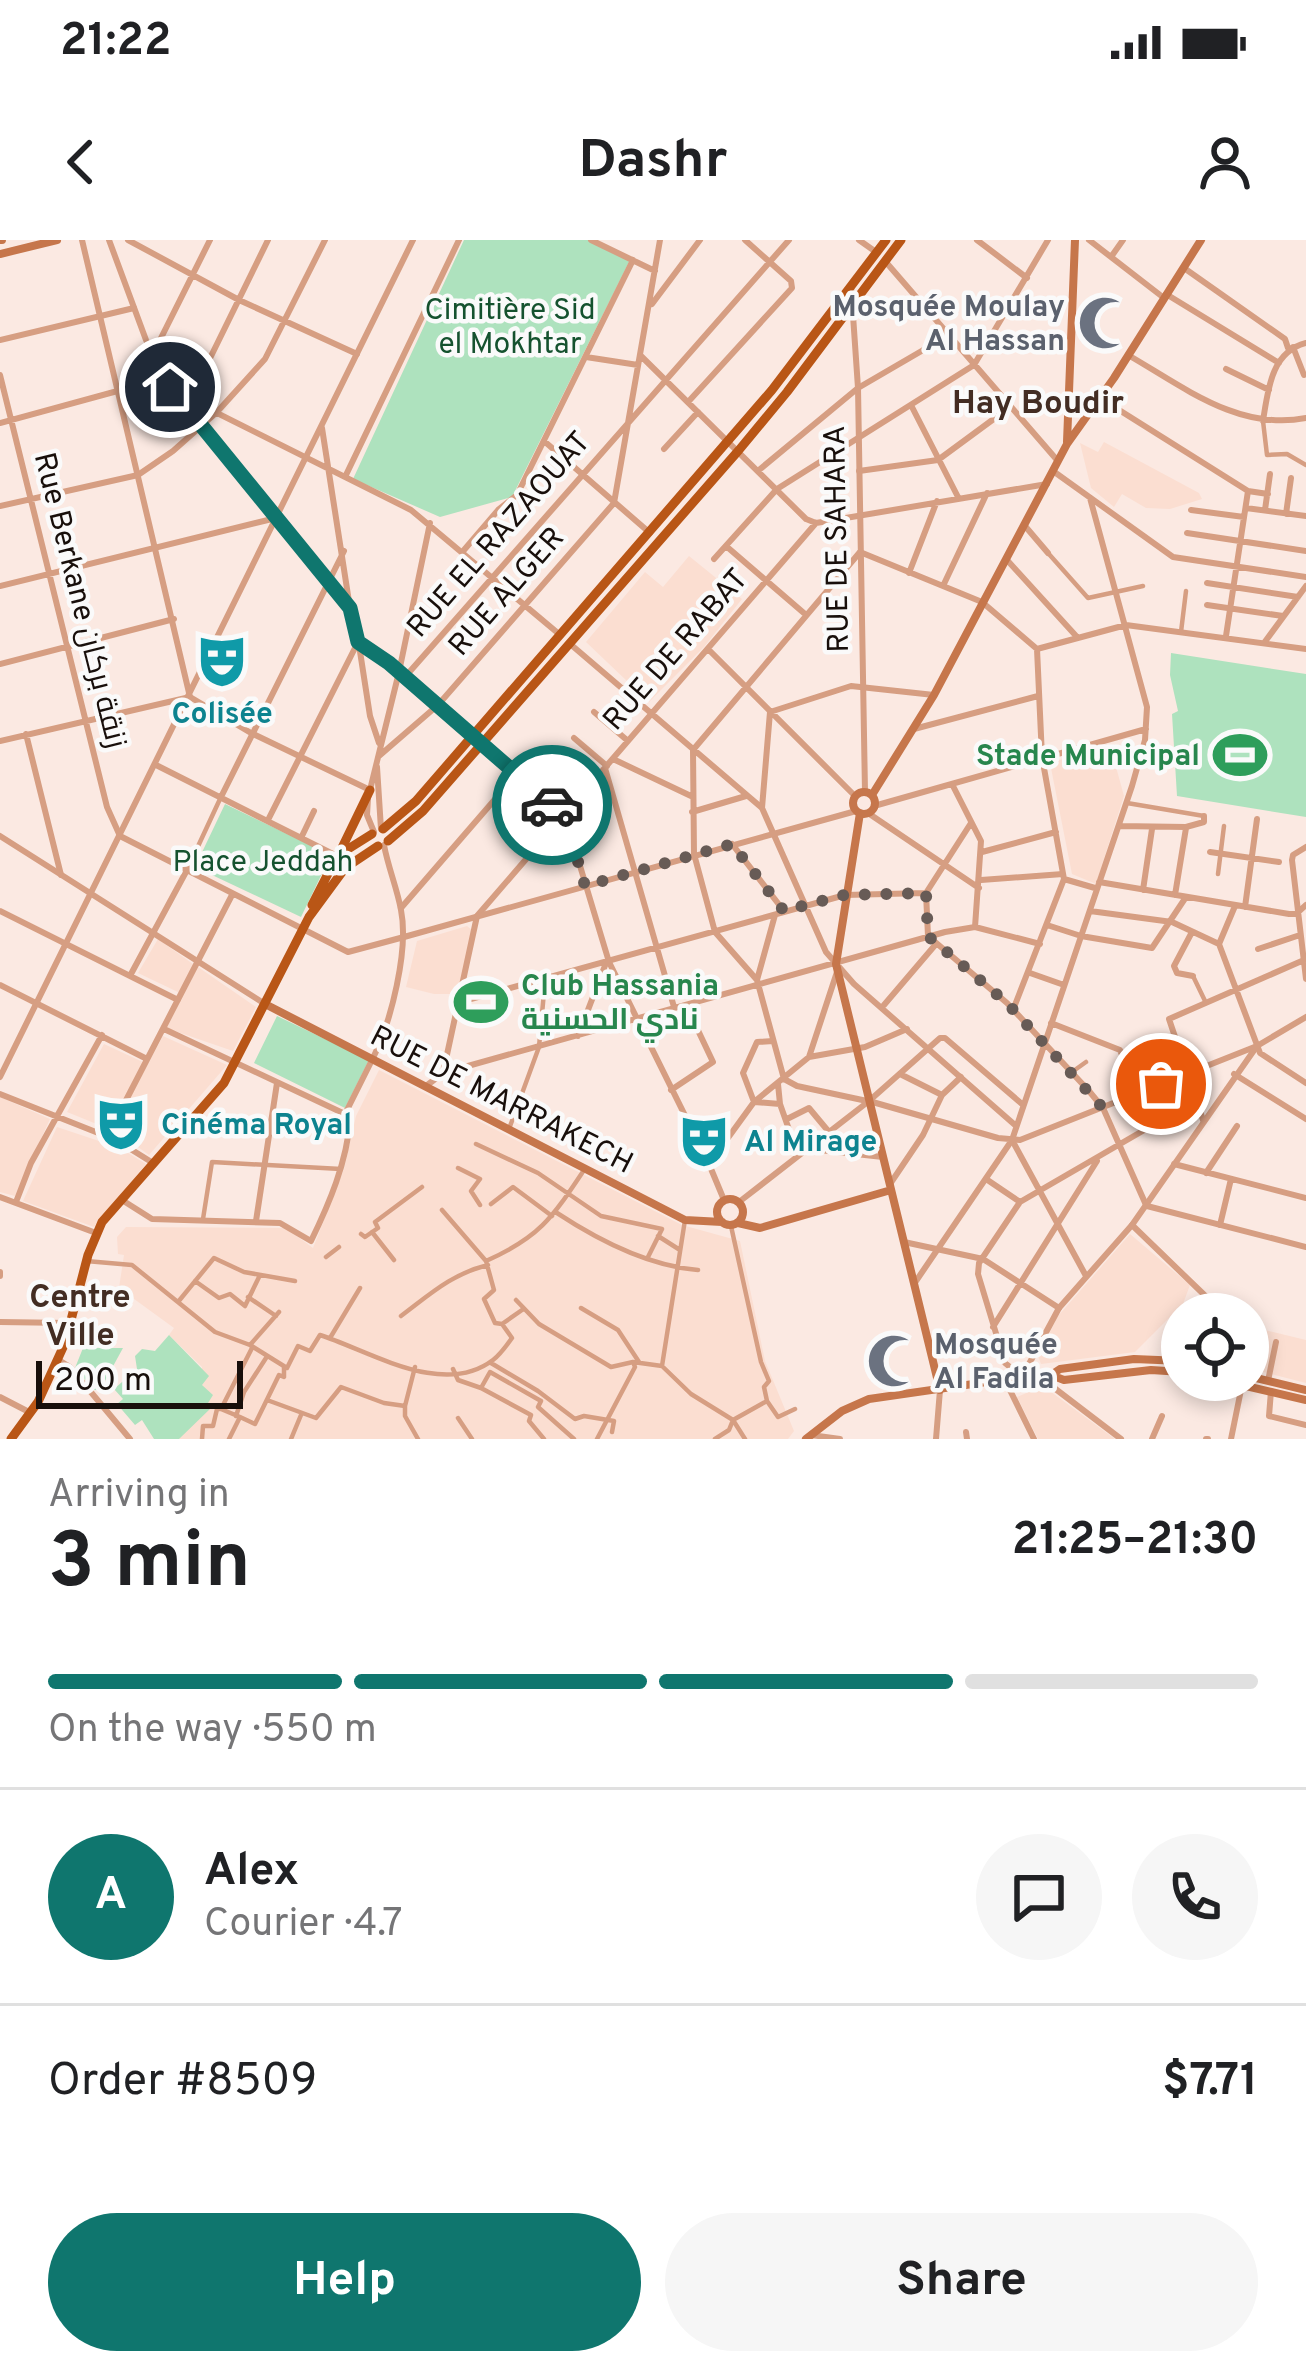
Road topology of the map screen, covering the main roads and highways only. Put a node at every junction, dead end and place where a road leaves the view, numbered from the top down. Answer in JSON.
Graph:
{"nodes":[{"id":1,"x":57,"y":240,"type":"edge"},
{"id":2,"x":886,"y":240,"type":"edge"},
{"id":3,"x":901,"y":240,"type":"edge"},
{"id":4,"x":1075,"y":240,"type":"edge"},
{"id":5,"x":1201,"y":240,"type":"edge"},
{"id":6,"x":0,"y":254,"type":"edge"},
{"id":7,"x":881,"y":257,"type":"junction"},
{"id":8,"x":1067,"y":443,"type":"junction"},
{"id":9,"x":477,"y":738,"type":"junction"},
{"id":10,"x":370,"y":790,"type":"road end"},
{"id":11,"x":382,"y":811,"type":"road end"},
{"id":12,"x":398,"y":816,"type":"junction"},
{"id":13,"x":377,"y":831,"type":"junction"},
{"id":14,"x":383,"y":844,"type":"junction"},
{"id":15,"x":338,"y":855,"type":"junction"},
{"id":16,"x":309,"y":917,"type":"junction"},
{"id":17,"x":265,"y":1004,"type":"junction"},
{"id":18,"x":890,"y":1187,"type":"junction"},
{"id":19,"x":730,"y":1224,"type":"junction"},
{"id":20,"x":1161,"y":1360,"type":"edge"},
{"id":21,"x":1161,"y":1371,"type":"edge"},
{"id":22,"x":1051,"y":1376,"type":"junction"},
{"id":23,"x":1269,"y":1386,"type":"joint"},
{"id":24,"x":940,"y":1390,"type":"junction"},
{"id":25,"x":1306,"y":1390,"type":"edge"},
{"id":26,"x":1306,"y":1400,"type":"edge"},
{"id":27,"x":809,"y":1438,"type":"edge"},
{"id":28,"x":11,"y":1439,"type":"edge"}],
"edges":[{"from":1,"to":6,"type":"main road"},
{"from":2,"to":7,"type":"main road"},
{"from":3,"to":7,"type":"main road"},
{"from":4,"to":8,"type":"main road"},
{"from":5,"to":8,"type":"main road"},
{"from":7,"to":9,"type":"main road"},
{"from":7,"to":9,"type":"main road"},
{"from":8,"to":18,"type":"main road"},
{"from":9,"to":12,"type":"main road"},
{"from":9,"to":14,"type":"main road"},
{"from":10,"to":15,"type":"main road"},
{"from":11,"to":12,"type":"main road"},
{"from":12,"to":13,"type":"main road"},
{"from":13,"to":14,"type":"main road"},
{"from":13,"to":15,"type":"main road"},
{"from":14,"to":16,"type":"main road"},
{"from":15,"to":16,"type":"main road"},
{"from":16,"to":17,"type":"main road"},
{"from":17,"to":19,"type":"main road","name":"RUE DE MARRAKECH"},
{"from":17,"to":28,"type":"main road"},
{"from":18,"to":19,"type":"main road","name":"RUE DE MARRAKECH"},
{"from":18,"to":24,"type":"main road"},
{"from":19,"to":19,"type":"main road"},
{"from":20,"to":22,"type":"main road"},
{"from":21,"to":22,"type":"main road"},
{"from":22,"to":24,"type":"main road"},
{"from":23,"to":25,"type":"main road"},
{"from":23,"to":26,"type":"main road"},
{"from":24,"to":27,"type":"main road"}]}
